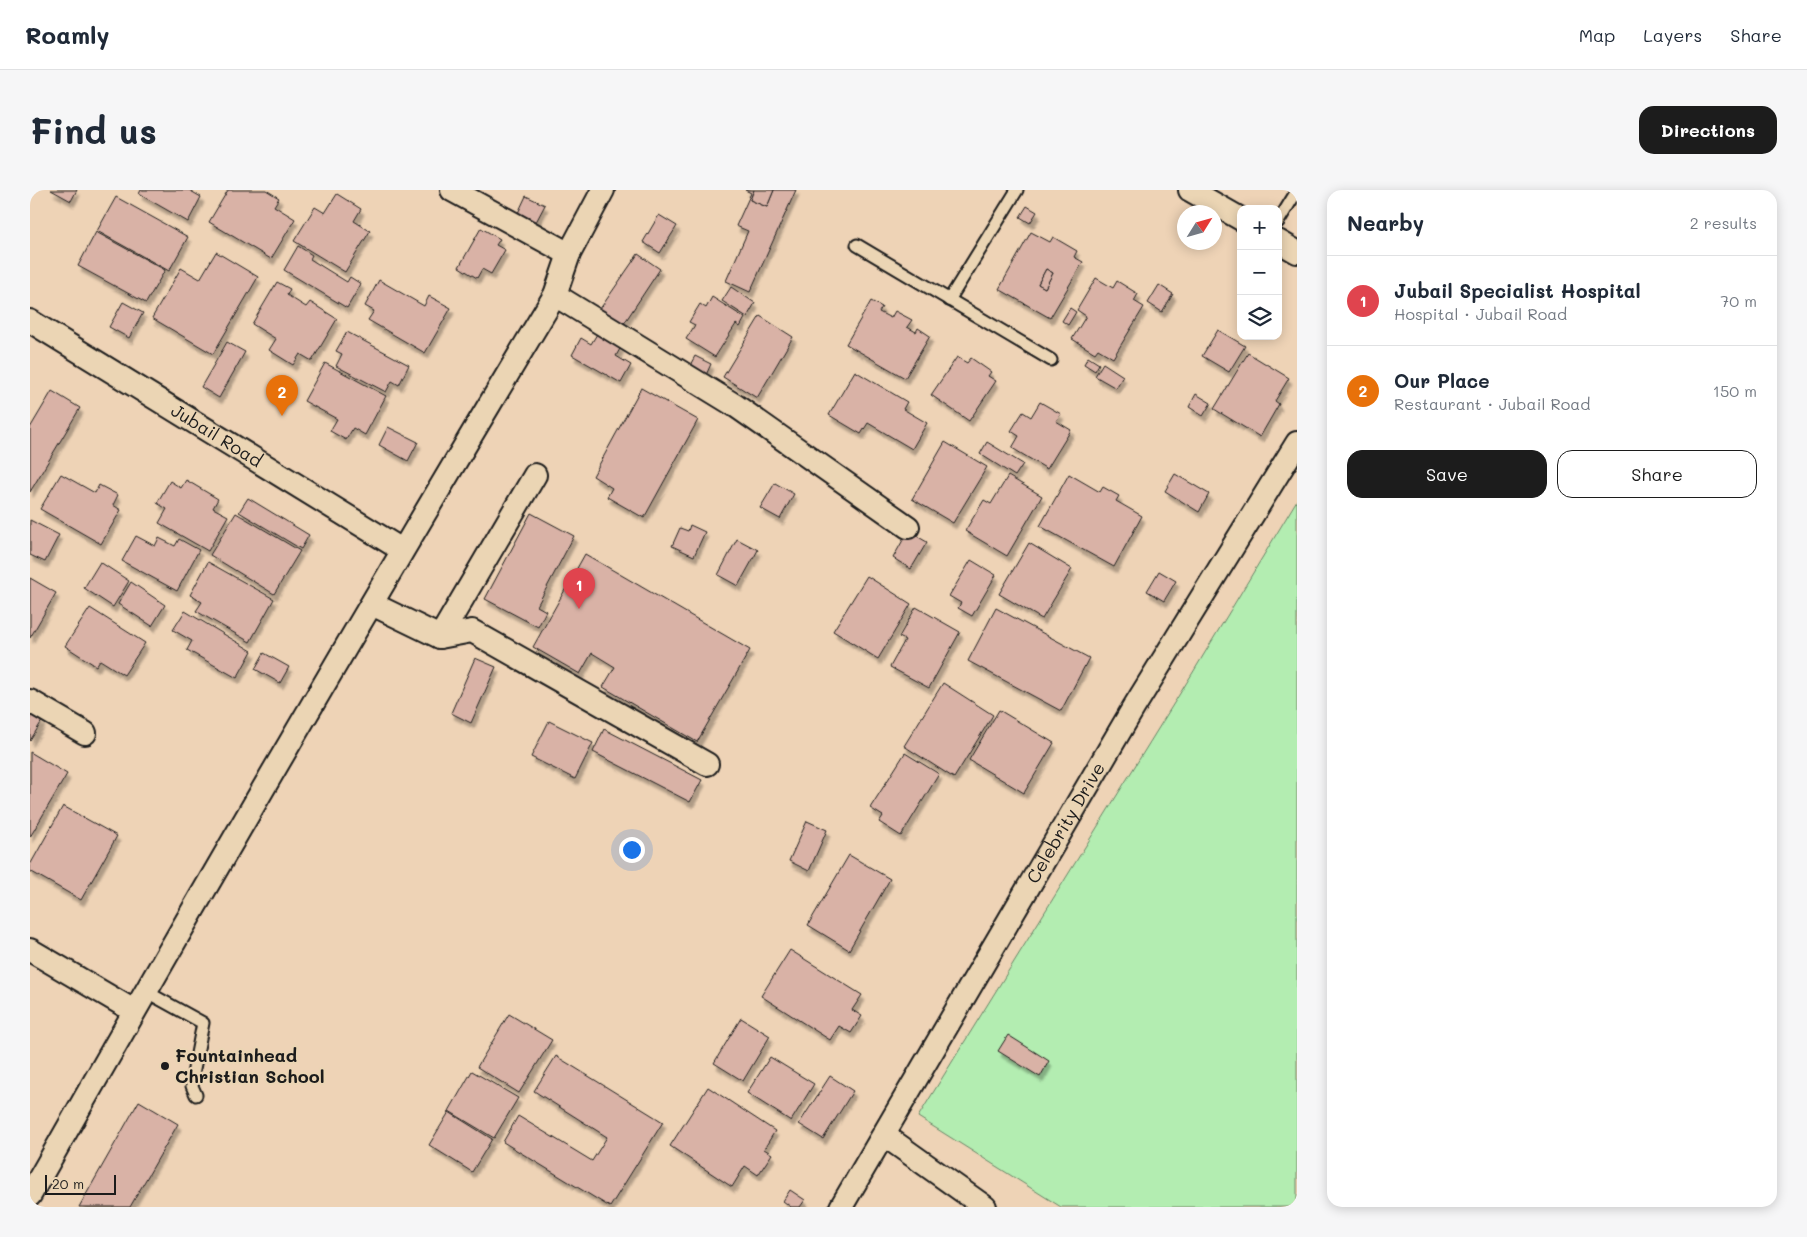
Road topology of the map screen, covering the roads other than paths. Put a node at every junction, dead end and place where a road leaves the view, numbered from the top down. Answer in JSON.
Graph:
{"nodes":[{"id":1,"x":452,"y":190,"type":"edge"},
{"id":2,"x":603,"y":190,"type":"edge"},
{"id":3,"x":1017,"y":190,"type":"edge"},
{"id":4,"x":1190,"y":190,"type":"edge"},
{"id":5,"x":1297,"y":191,"type":"edge"},
{"id":6,"x":1282,"y":215,"type":"edge"},
{"id":7,"x":1237,"y":217,"type":"edge"},
{"id":8,"x":1282,"y":243,"type":"edge"},
{"id":9,"x":856,"y":245,"type":"dead end"},
{"id":10,"x":1297,"y":252,"type":"edge"},
{"id":11,"x":569,"y":254,"type":"junction"},
{"id":12,"x":554,"y":295,"type":"junction"},
{"id":13,"x":949,"y":300,"type":"junction"},
{"id":14,"x":30,"y":321,"type":"edge"},
{"id":15,"x":1051,"y":360,"type":"dead end"},
{"id":16,"x":1297,"y":443,"type":"edge"},
{"id":17,"x":534,"y":475,"type":"dead end"},
{"id":18,"x":908,"y":527,"type":"dead end"},
{"id":19,"x":402,"y":550,"type":"junction"},
{"id":20,"x":372,"y":604,"type":"junction"},
{"id":21,"x":440,"y":636,"type":"junction"},
{"id":22,"x":30,"y":701,"type":"edge"},
{"id":23,"x":85,"y":733,"type":"dead end"},
{"id":24,"x":708,"y":764,"type":"dead end"},
{"id":25,"x":30,"y":950,"type":"edge"},
{"id":26,"x":145,"y":991,"type":"junction"},
{"id":27,"x":134,"y":1011,"type":"junction"},
{"id":28,"x":196,"y":1095,"type":"dead end"},
{"id":29,"x":884,"y":1135,"type":"junction"},
{"id":30,"x":30,"y":1195,"type":"edge"},
{"id":31,"x":841,"y":1207,"type":"edge"},
{"id":32,"x":985,"y":1207,"type":"edge"}],
"edges":[{"from":1,"to":11,"type":"street"},
{"from":2,"to":11,"type":"street"},
{"from":3,"to":13,"type":"lane"},
{"from":4,"to":7,"type":"street"},
{"from":5,"to":6,"type":"lane"},
{"from":8,"to":10,"type":"street"},
{"from":9,"to":13,"type":"lane"},
{"from":11,"to":12,"type":"street"},
{"from":12,"to":18,"type":"street"},
{"from":12,"to":19,"type":"street"},
{"from":13,"to":15,"type":"lane"},
{"from":14,"to":19,"type":"street","name":"Jubail Road"},
{"from":16,"to":29,"type":"street","name":"Celebrity Drive"},
{"from":17,"to":21,"type":"street"},
{"from":19,"to":20,"type":"street"},
{"from":20,"to":21,"type":"street"},
{"from":20,"to":26,"type":"street"},
{"from":21,"to":24,"type":"street"},
{"from":22,"to":23,"type":"street"},
{"from":25,"to":27,"type":"street"},
{"from":26,"to":27,"type":"street"},
{"from":26,"to":28,"type":"lane"},
{"from":27,"to":30,"type":"street"},
{"from":29,"to":31,"type":"street","name":"Celebrity Drive"},
{"from":29,"to":32,"type":"street"}]}
